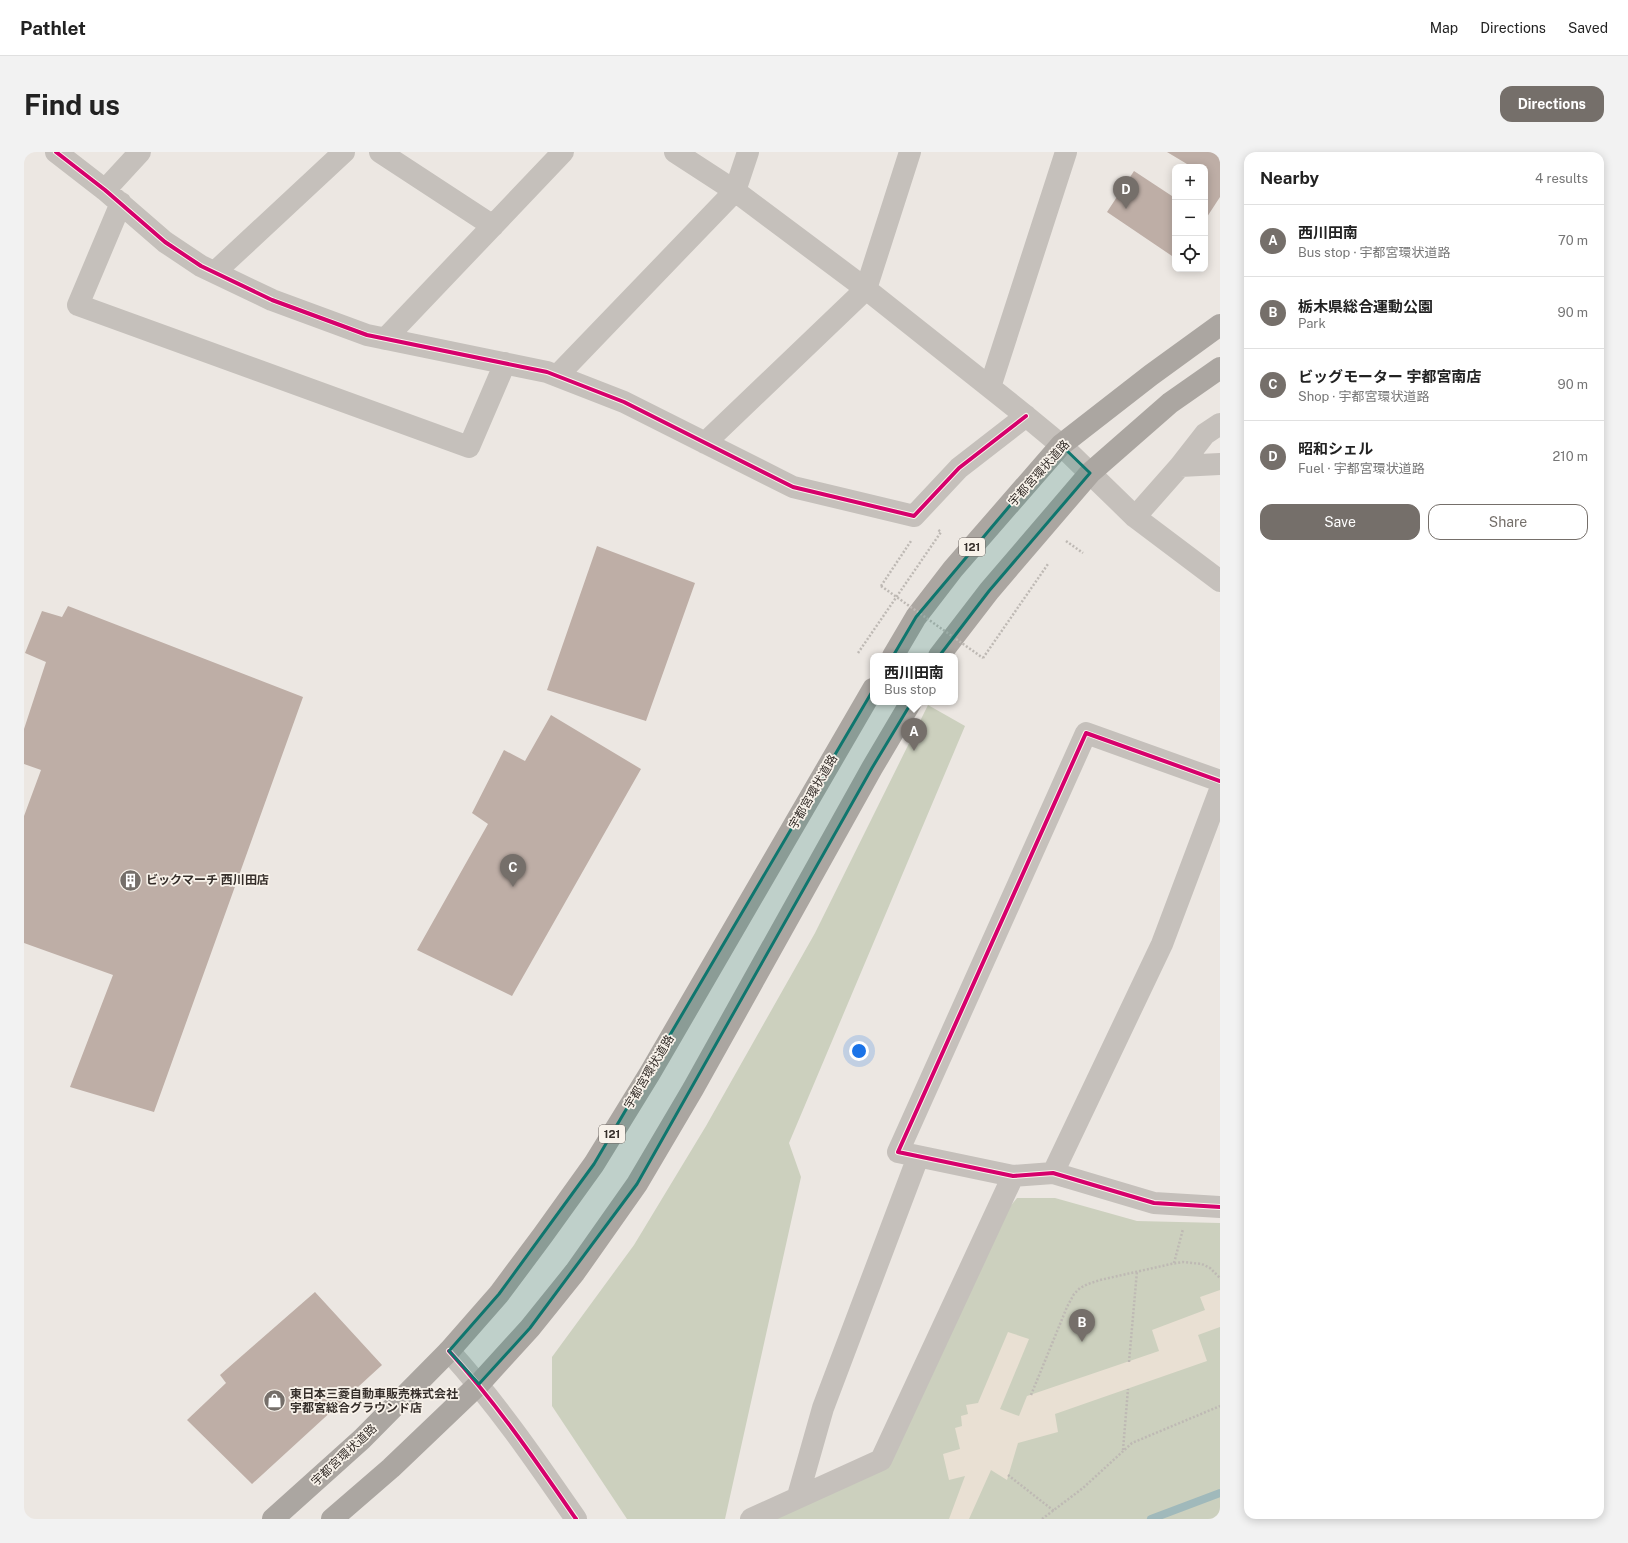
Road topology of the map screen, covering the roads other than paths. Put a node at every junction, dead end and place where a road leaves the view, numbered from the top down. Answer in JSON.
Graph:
{"nodes":[{"id":1,"x":56,"y":152,"type":"edge"},
{"id":2,"x":140,"y":152,"type":"edge"},
{"id":3,"x":344,"y":152,"type":"edge"},
{"id":4,"x":380,"y":152,"type":"edge"},
{"id":5,"x":563,"y":152,"type":"edge"},
{"id":6,"x":675,"y":152,"type":"edge"},
{"id":7,"x":748,"y":152,"type":"edge"},
{"id":8,"x":910,"y":152,"type":"edge"},
{"id":9,"x":1066,"y":152,"type":"edge"},
{"id":10,"x":735,"y":191,"type":"junction"},
{"id":11,"x":113,"y":197,"type":"junction"},
{"id":12,"x":493,"y":226,"type":"junction"},
{"id":13,"x":216,"y":272,"type":"junction"},
{"id":14,"x":866,"y":289,"type":"junction"},
{"id":15,"x":1220,"y":325,"type":"edge"},
{"id":16,"x":385,"y":339,"type":"junction"},
{"id":17,"x":505,"y":363,"type":"junction"},
{"id":18,"x":1220,"y":368,"type":"edge"},
{"id":19,"x":557,"y":376,"type":"junction"},
{"id":20,"x":990,"y":387,"type":"junction"},
{"id":21,"x":1026,"y":416,"type":"junction"},
{"id":22,"x":1220,"y":424,"type":"edge"},
{"id":23,"x":705,"y":443,"type":"junction"},
{"id":24,"x":1061,"y":445,"type":"junction"},
{"id":25,"x":1220,"y":464,"type":"edge"},
{"id":26,"x":1180,"y":466,"type":"junction"},
{"id":27,"x":1090,"y":473,"type":"junction"},
{"id":28,"x":1135,"y":517,"type":"junction"},
{"id":29,"x":1220,"y":581,"type":"edge"},
{"id":30,"x":895,"y":653,"type":"edge"},
{"id":31,"x":941,"y":653,"type":"edge"},
{"id":32,"x":870,"y":695,"type":"edge"},
{"id":33,"x":909,"y":705,"type":"edge"},
{"id":34,"x":1220,"y":781,"type":"edge"},
{"id":35,"x":1220,"y":790,"type":"edge"},
{"id":36,"x":918,"y":1157,"type":"junction"},
{"id":37,"x":1053,"y":1173,"type":"junction"},
{"id":38,"x":1013,"y":1176,"type":"junction"},
{"id":39,"x":1220,"y":1207,"type":"edge"},
{"id":40,"x":449,"y":1351,"type":"junction"},
{"id":41,"x":478,"y":1384,"type":"junction"},
{"id":42,"x":798,"y":1496,"type":"junction"},
{"id":43,"x":273,"y":1519,"type":"edge"},
{"id":44,"x":332,"y":1519,"type":"edge"},
{"id":45,"x":576,"y":1519,"type":"edge"},
{"id":46,"x":750,"y":1519,"type":"edge"}],
"edges":[{"from":1,"to":11,"type":"street"},
{"from":2,"to":11,"type":"street"},
{"from":3,"to":13,"type":"street"},
{"from":4,"to":12,"type":"street"},
{"from":5,"to":12,"type":"street"},
{"from":6,"to":10,"type":"street"},
{"from":7,"to":10,"type":"street"},
{"from":8,"to":14,"type":"street"},
{"from":9,"to":20,"type":"street"},
{"from":10,"to":14,"type":"street"},
{"from":10,"to":19,"type":"street"},
{"from":11,"to":13,"type":"street"},
{"from":11,"to":17,"type":"street"},
{"from":12,"to":16,"type":"street"},
{"from":13,"to":16,"type":"street"},
{"from":14,"to":20,"type":"street"},
{"from":14,"to":23,"type":"street"},
{"from":15,"to":24,"type":"highway","name":"宇都宮環状道路","number":"121"},
{"from":16,"to":17,"type":"street"},
{"from":17,"to":19,"type":"street"},
{"from":18,"to":27,"type":"highway"},
{"from":19,"to":23,"type":"street"},
{"from":20,"to":21,"type":"street"},
{"from":21,"to":23,"type":"street"},
{"from":21,"to":24,"type":"street"},
{"from":22,"to":26,"type":"street"},
{"from":24,"to":27,"type":"street"},
{"from":24,"to":30,"type":"highway","name":"宇都宮環状道路","number":"121"},
{"from":25,"to":26,"type":"street"},
{"from":26,"to":28,"type":"street"},
{"from":27,"to":28,"type":"street"},
{"from":27,"to":31,"type":"highway"},
{"from":28,"to":29,"type":"street"},
{"from":32,"to":40,"type":"highway","name":"宇都宮環状道路","number":"121"},
{"from":33,"to":41,"type":"highway"},
{"from":34,"to":36,"type":"street"},
{"from":35,"to":37,"type":"street"},
{"from":36,"to":38,"type":"street"},
{"from":36,"to":42,"type":"street"},
{"from":37,"to":38,"type":"street"},
{"from":37,"to":39,"type":"street"},
{"from":38,"to":42,"type":"street"},
{"from":40,"to":41,"type":"street"},
{"from":40,"to":43,"type":"highway","name":"宇都宮環状道路","number":"121"},
{"from":41,"to":44,"type":"highway"},
{"from":41,"to":45,"type":"street"},
{"from":42,"to":46,"type":"street"}]}
